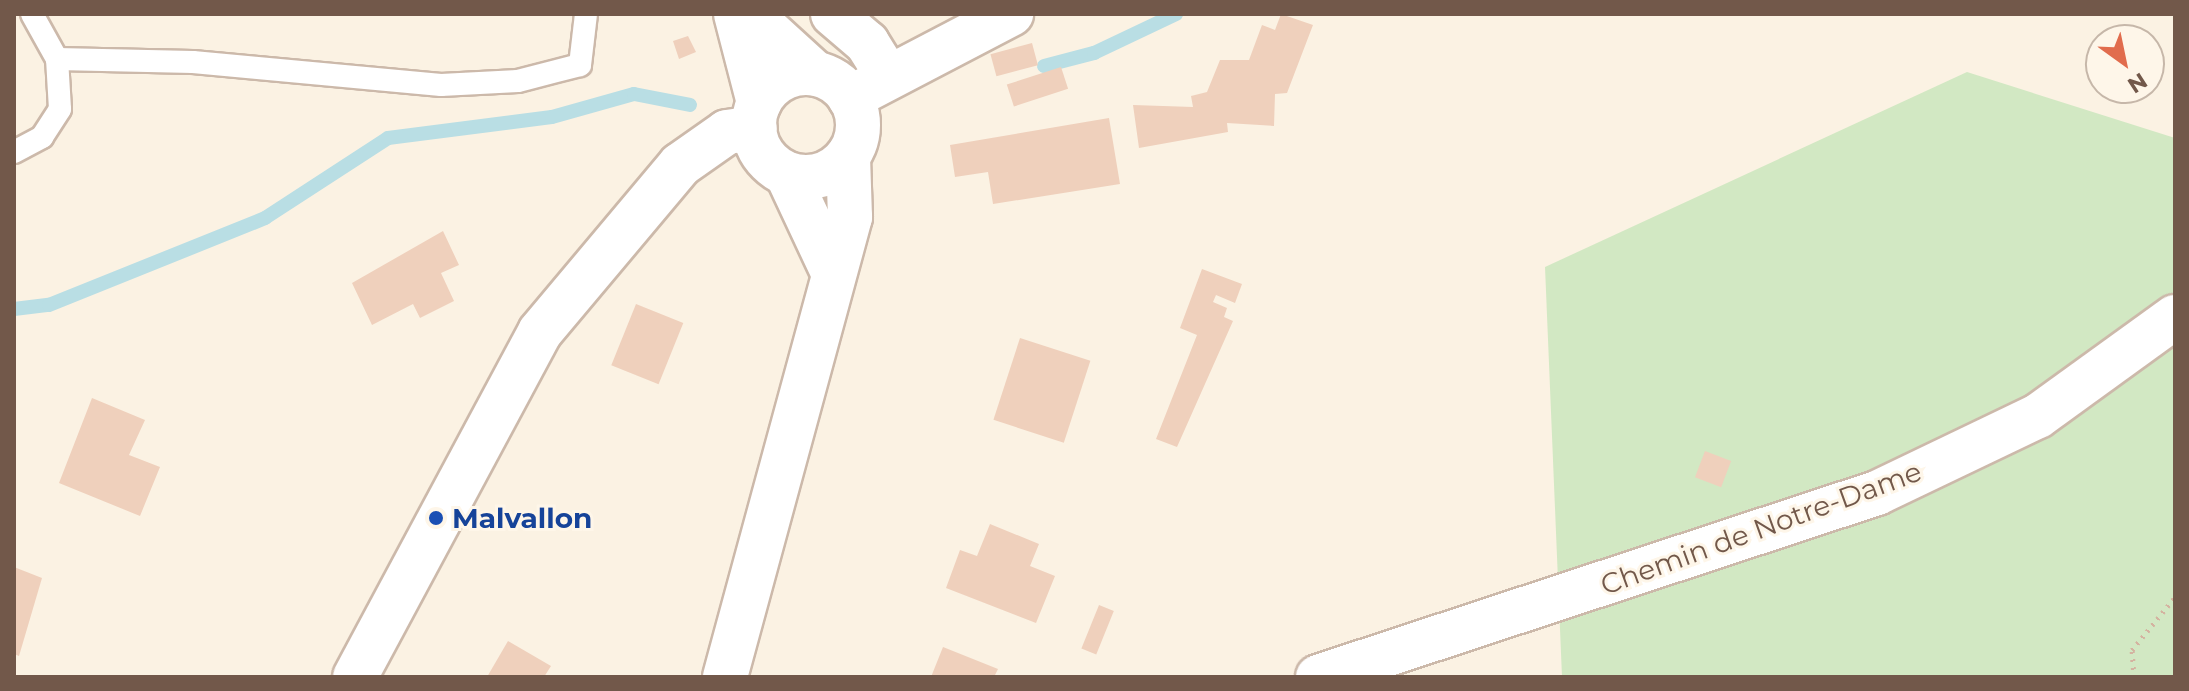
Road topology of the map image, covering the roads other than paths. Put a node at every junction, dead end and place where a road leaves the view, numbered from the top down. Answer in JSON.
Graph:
{"nodes":[{"id":1,"x":32,"y":14,"type":"edge"},
{"id":2,"x":586,"y":14,"type":"edge"},
{"id":3,"x":736,"y":14,"type":"edge"},
{"id":4,"x":750,"y":14,"type":"edge"},
{"id":5,"x":833,"y":14,"type":"edge"},
{"id":6,"x":1011,"y":14,"type":"edge"},
{"id":7,"x":57,"y":59,"type":"junction"},
{"id":8,"x":888,"y":76,"type":"junction"},
{"id":9,"x":833,"y":86,"type":"junction"},
{"id":10,"x":757,"y":116,"type":"junction"},
{"id":11,"x":14,"y":152,"type":"edge"},
{"id":12,"x":848,"y":156,"type":"junction"},
{"id":13,"x":787,"y":174,"type":"junction"},
{"id":14,"x":831,"y":268,"type":"junction"},
{"id":15,"x":2175,"y":317,"type":"edge"},
{"id":16,"x":355,"y":677,"type":"edge"},
{"id":17,"x":725,"y":677,"type":"edge"},
{"id":18,"x":1318,"y":677,"type":"edge"}],
"edges":[{"from":1,"to":7,"type":"lane"},
{"from":2,"to":7,"type":"lane"},
{"from":3,"to":10,"type":"street"},
{"from":4,"to":9,"type":"street"},
{"from":5,"to":8,"type":"street"},
{"from":6,"to":8,"type":"street"},
{"from":7,"to":11,"type":"lane"},
{"from":8,"to":9,"type":"street"},
{"from":9,"to":10,"type":"street"},
{"from":9,"to":12,"type":"street"},
{"from":10,"to":13,"type":"street"},
{"from":10,"to":16,"type":"street"},
{"from":12,"to":13,"type":"street"},
{"from":12,"to":14,"type":"street"},
{"from":13,"to":14,"type":"street"},
{"from":14,"to":17,"type":"street"},
{"from":15,"to":18,"type":"street","name":"Chemin de Notre-Dame"}]}
